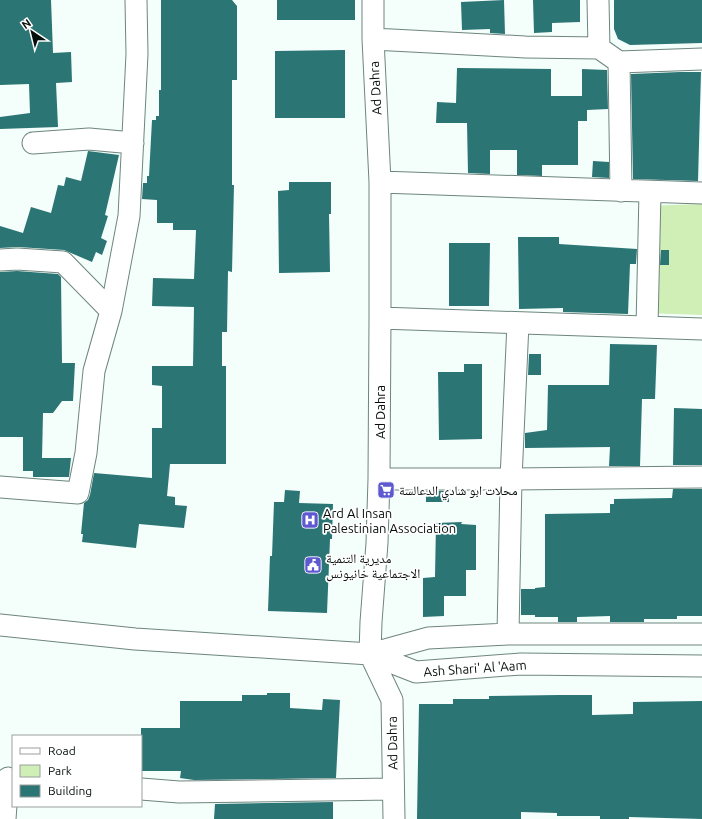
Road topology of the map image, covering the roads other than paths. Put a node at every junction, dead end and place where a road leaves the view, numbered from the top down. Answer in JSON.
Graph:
{"nodes":[{"id":1,"x":136,"y":0,"type":"edge"},
{"id":2,"x":373,"y":0,"type":"edge"},
{"id":3,"x":598,"y":0,"type":"edge"},
{"id":4,"x":373,"y":39,"type":"junction"},
{"id":5,"x":599,"y":48,"type":"junction"},
{"id":6,"x":702,"y":59,"type":"edge"},
{"id":7,"x":619,"y":62,"type":"junction"},
{"id":8,"x":33,"y":143,"type":"dead end"},
{"id":9,"x":133,"y":143,"type":"junction"},
{"id":10,"x":380,"y":182,"type":"junction"},
{"id":11,"x":621,"y":191,"type":"junction"},
{"id":12,"x":650,"y":192,"type":"junction"},
{"id":13,"x":702,"y":193,"type":"edge"},
{"id":14,"x":0,"y":260,"type":"edge"},
{"id":15,"x":111,"y":311,"type":"junction"},
{"id":16,"x":380,"y":318,"type":"junction"},
{"id":17,"x":518,"y":323,"type":"junction"},
{"id":18,"x":647,"y":327,"type":"junction"},
{"id":19,"x":702,"y":329,"type":"edge"},
{"id":20,"x":702,"y":477,"type":"edge"},
{"id":21,"x":379,"y":479,"type":"junction"},
{"id":22,"x":510,"y":479,"type":"junction"},
{"id":23,"x":0,"y":487,"type":"edge"},
{"id":24,"x":0,"y":625,"type":"edge"},
{"id":25,"x":508,"y":634,"type":"junction"},
{"id":26,"x":702,"y":634,"type":"edge"},
{"id":27,"x":370,"y":654,"type":"junction"},
{"id":28,"x":702,"y":666,"type":"edge"},
{"id":29,"x":7,"y":778,"type":"edge"},
{"id":30,"x":142,"y":789,"type":"edge"},
{"id":31,"x":393,"y":789,"type":"junction"},
{"id":32,"x":5,"y":819,"type":"edge"},
{"id":33,"x":394,"y":819,"type":"edge"}],
"edges":[{"from":1,"to":9,"type":"street"},
{"from":2,"to":4,"type":"street","name":"Ad Dahra"},
{"from":3,"to":5,"type":"street"},
{"from":4,"to":5,"type":"street"},
{"from":4,"to":10,"type":"street","name":"Ad Dahra"},
{"from":5,"to":7,"type":"street"},
{"from":6,"to":7,"type":"street"},
{"from":7,"to":11,"type":"street"},
{"from":8,"to":9,"type":"street"},
{"from":9,"to":15,"type":"street"},
{"from":10,"to":11,"type":"street"},
{"from":10,"to":16,"type":"street","name":"Ad Dahra"},
{"from":11,"to":12,"type":"street"},
{"from":12,"to":13,"type":"street"},
{"from":12,"to":18,"type":"street"},
{"from":14,"to":15,"type":"street"},
{"from":15,"to":23,"type":"street"},
{"from":16,"to":17,"type":"street"},
{"from":16,"to":21,"type":"street","name":"Ad Dahra"},
{"from":17,"to":18,"type":"street"},
{"from":17,"to":22,"type":"street"},
{"from":18,"to":19,"type":"street"},
{"from":20,"to":22,"type":"street"},
{"from":21,"to":22,"type":"street"},
{"from":21,"to":27,"type":"street","name":"Ad Dahra"},
{"from":22,"to":25,"type":"street"},
{"from":24,"to":27,"type":"street"},
{"from":25,"to":26,"type":"street"},
{"from":25,"to":27,"type":"street"},
{"from":27,"to":28,"type":"street","name":"Ash Shari' Al 'Aam"},
{"from":27,"to":31,"type":"street","name":"Ad Dahra"},
{"from":29,"to":32,"type":"street"},
{"from":30,"to":31,"type":"street"},
{"from":31,"to":33,"type":"street","name":"Ad Dahra"}]}
